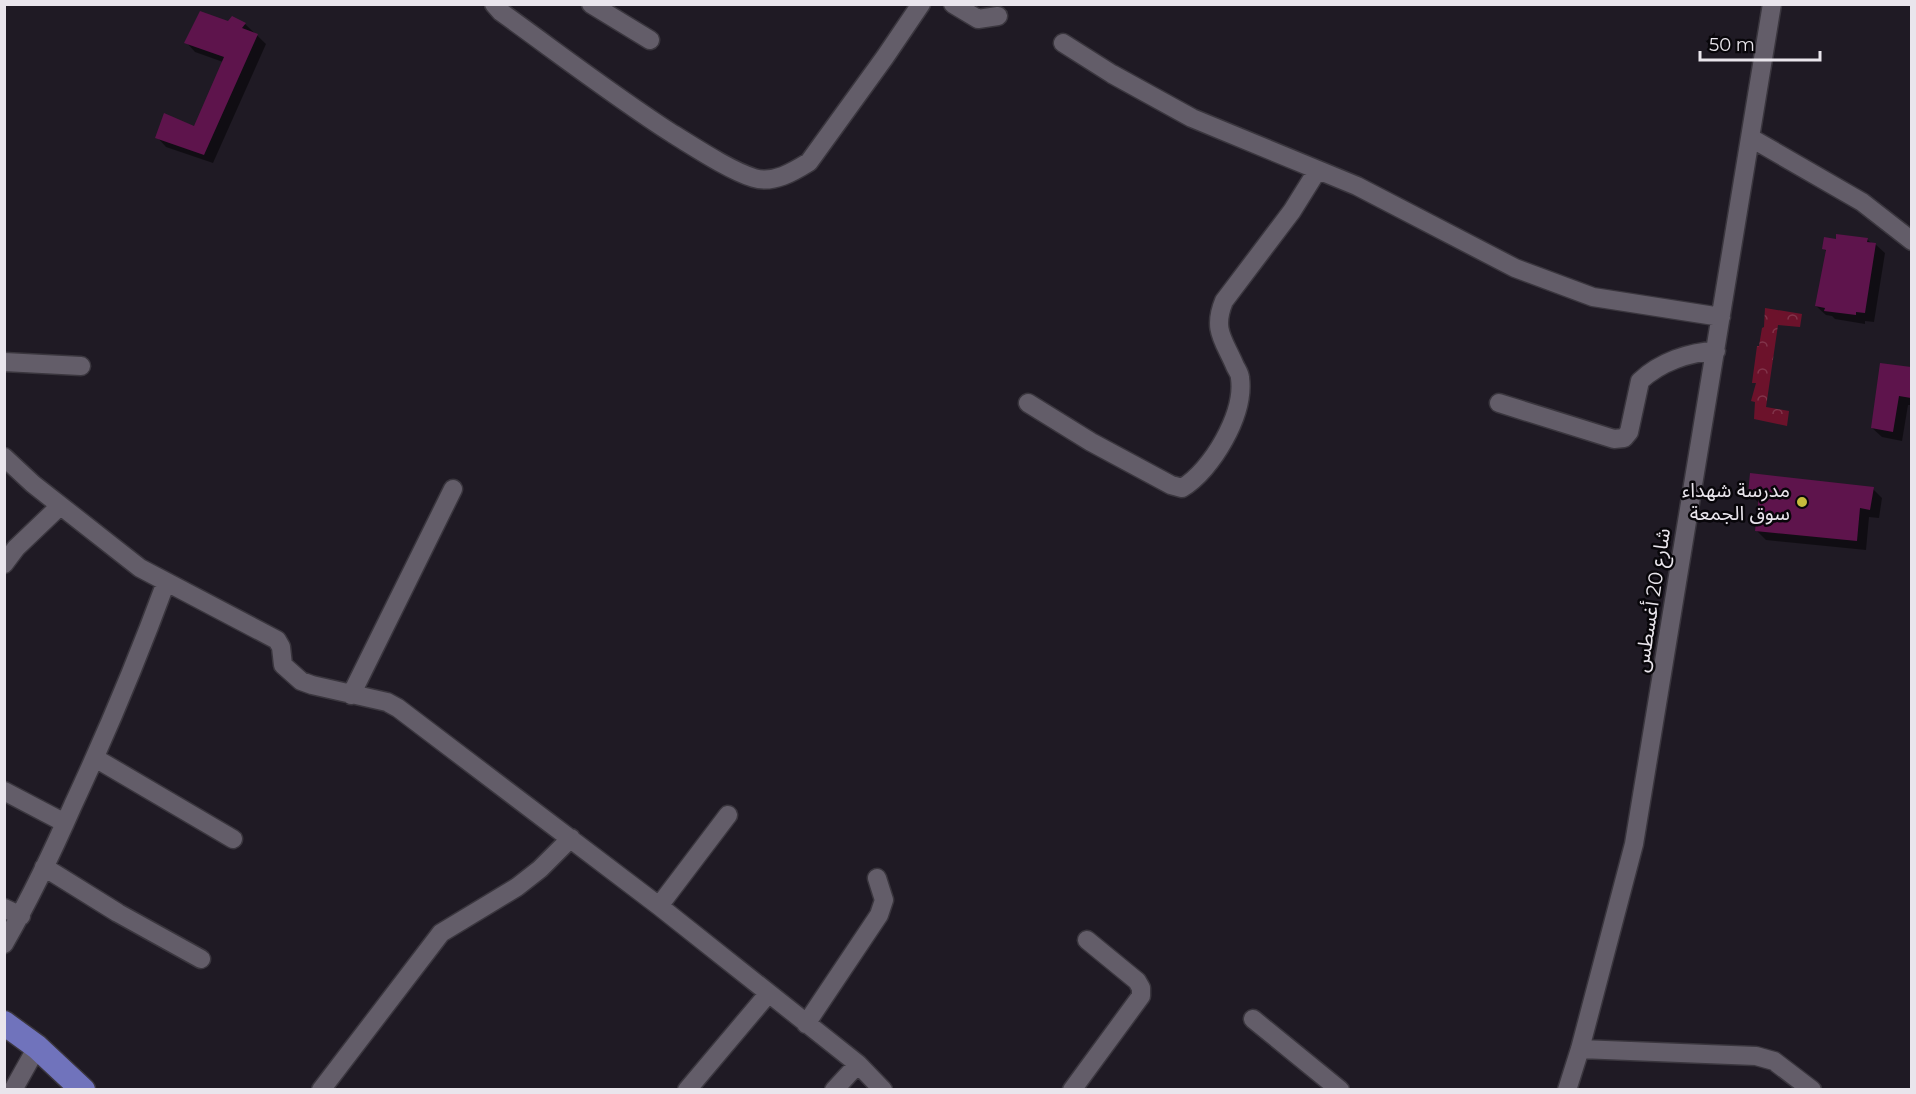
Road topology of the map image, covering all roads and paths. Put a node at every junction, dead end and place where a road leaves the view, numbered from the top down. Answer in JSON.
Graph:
{"nodes":[{"id":1,"x":494,"y":4,"type":"edge"},
{"id":2,"x":591,"y":4,"type":"edge"},
{"id":3,"x":921,"y":4,"type":"edge"},
{"id":4,"x":953,"y":4,"type":"edge"},
{"id":5,"x":1772,"y":4,"type":"edge"},
{"id":6,"x":998,"y":16,"type":"dead end"},
{"id":7,"x":650,"y":40,"type":"dead end"},
{"id":8,"x":1063,"y":43,"type":"dead end"},
{"id":9,"x":1751,"y":138,"type":"junction"},
{"id":10,"x":1317,"y":171,"type":"junction"},
{"id":11,"x":1911,"y":241,"type":"edge"},
{"id":12,"x":1721,"y":317,"type":"junction"},
{"id":13,"x":1716,"y":351,"type":"junction"},
{"id":14,"x":4,"y":362,"type":"edge"},
{"id":15,"x":81,"y":366,"type":"dead end"},
{"id":16,"x":1028,"y":403,"type":"dead end"},
{"id":17,"x":1499,"y":403,"type":"dead end"},
{"id":18,"x":4,"y":457,"type":"edge"},
{"id":19,"x":453,"y":489,"type":"dead end"},
{"id":20,"x":60,"y":506,"type":"junction"},
{"id":21,"x":10,"y":543,"type":"edge"},
{"id":22,"x":4,"y":564,"type":"edge"},
{"id":23,"x":166,"y":582,"type":"junction"},
{"id":24,"x":351,"y":694,"type":"junction"},
{"id":25,"x":95,"y":758,"type":"junction"},
{"id":26,"x":4,"y":791,"type":"edge"},
{"id":27,"x":728,"y":815,"type":"dead end"},
{"id":28,"x":65,"y":823,"type":"junction"},
{"id":29,"x":571,"y":838,"type":"junction"},
{"id":30,"x":233,"y":839,"type":"dead end"},
{"id":31,"x":44,"y":867,"type":"junction"},
{"id":32,"x":877,"y":878,"type":"dead end"},
{"id":33,"x":659,"y":906,"type":"junction"},
{"id":34,"x":4,"y":908,"type":"edge"},
{"id":35,"x":21,"y":916,"type":"junction"},
{"id":36,"x":1087,"y":940,"type":"dead end"},
{"id":37,"x":4,"y":944,"type":"edge"},
{"id":38,"x":201,"y":959,"type":"dead end"},
{"id":39,"x":768,"y":994,"type":"junction"},
{"id":40,"x":1253,"y":1019,"type":"dead end"},
{"id":41,"x":4,"y":1023,"type":"edge"},
{"id":42,"x":806,"y":1024,"type":"junction"},
{"id":43,"x":37,"y":1047,"type":"junction"},
{"id":44,"x":1580,"y":1049,"type":"junction"},
{"id":45,"x":858,"y":1064,"type":"junction"},
{"id":46,"x":13,"y":1089,"type":"edge"},
{"id":47,"x":83,"y":1089,"type":"edge"},
{"id":48,"x":321,"y":1089,"type":"edge"},
{"id":49,"x":687,"y":1089,"type":"edge"},
{"id":50,"x":834,"y":1089,"type":"edge"},
{"id":51,"x":883,"y":1089,"type":"edge"},
{"id":52,"x":1071,"y":1089,"type":"edge"},
{"id":53,"x":1340,"y":1089,"type":"edge"},
{"id":54,"x":1567,"y":1089,"type":"edge"},
{"id":55,"x":1812,"y":1089,"type":"edge"}],
"edges":[{"from":1,"to":3,"type":"street"},
{"from":2,"to":7,"type":"street"},
{"from":4,"to":6,"type":"street"},
{"from":5,"to":9,"type":"street","name":"شارع 20 أغسطس"},
{"from":8,"to":10,"type":"street"},
{"from":9,"to":11,"type":"street"},
{"from":9,"to":12,"type":"street","name":"شارع 20 أغسطس"},
{"from":10,"to":12,"type":"street"},
{"from":10,"to":16,"type":"street"},
{"from":12,"to":13,"type":"street","name":"شارع 20 أغسطس"},
{"from":13,"to":17,"type":"street"},
{"from":13,"to":44,"type":"street","name":"شارع 20 أغسطس"},
{"from":14,"to":15,"type":"street"},
{"from":18,"to":20,"type":"street"},
{"from":19,"to":24,"type":"street"},
{"from":20,"to":21,"type":"street"},
{"from":20,"to":23,"type":"street"},
{"from":21,"to":22,"type":"street"},
{"from":23,"to":24,"type":"street"},
{"from":23,"to":25,"type":"street"},
{"from":24,"to":29,"type":"street"},
{"from":25,"to":28,"type":"street"},
{"from":25,"to":30,"type":"street"},
{"from":26,"to":28,"type":"street"},
{"from":27,"to":33,"type":"street"},
{"from":28,"to":31,"type":"street"},
{"from":29,"to":33,"type":"street"},
{"from":29,"to":48,"type":"street"},
{"from":31,"to":35,"type":"street"},
{"from":31,"to":38,"type":"street"},
{"from":32,"to":42,"type":"street"},
{"from":33,"to":39,"type":"street"},
{"from":34,"to":35,"type":"street"},
{"from":35,"to":37,"type":"street"},
{"from":36,"to":52,"type":"street"},
{"from":39,"to":42,"type":"street"},
{"from":39,"to":49,"type":"street"},
{"from":40,"to":53,"type":"street"},
{"from":41,"to":43,"type":"main road"},
{"from":42,"to":45,"type":"street"},
{"from":43,"to":46,"type":"street"},
{"from":43,"to":47,"type":"main road"},
{"from":44,"to":54,"type":"street","name":"شارع 20 أغسطس"},
{"from":44,"to":55,"type":"street"},
{"from":45,"to":50,"type":"street"},
{"from":45,"to":51,"type":"street"}]}
